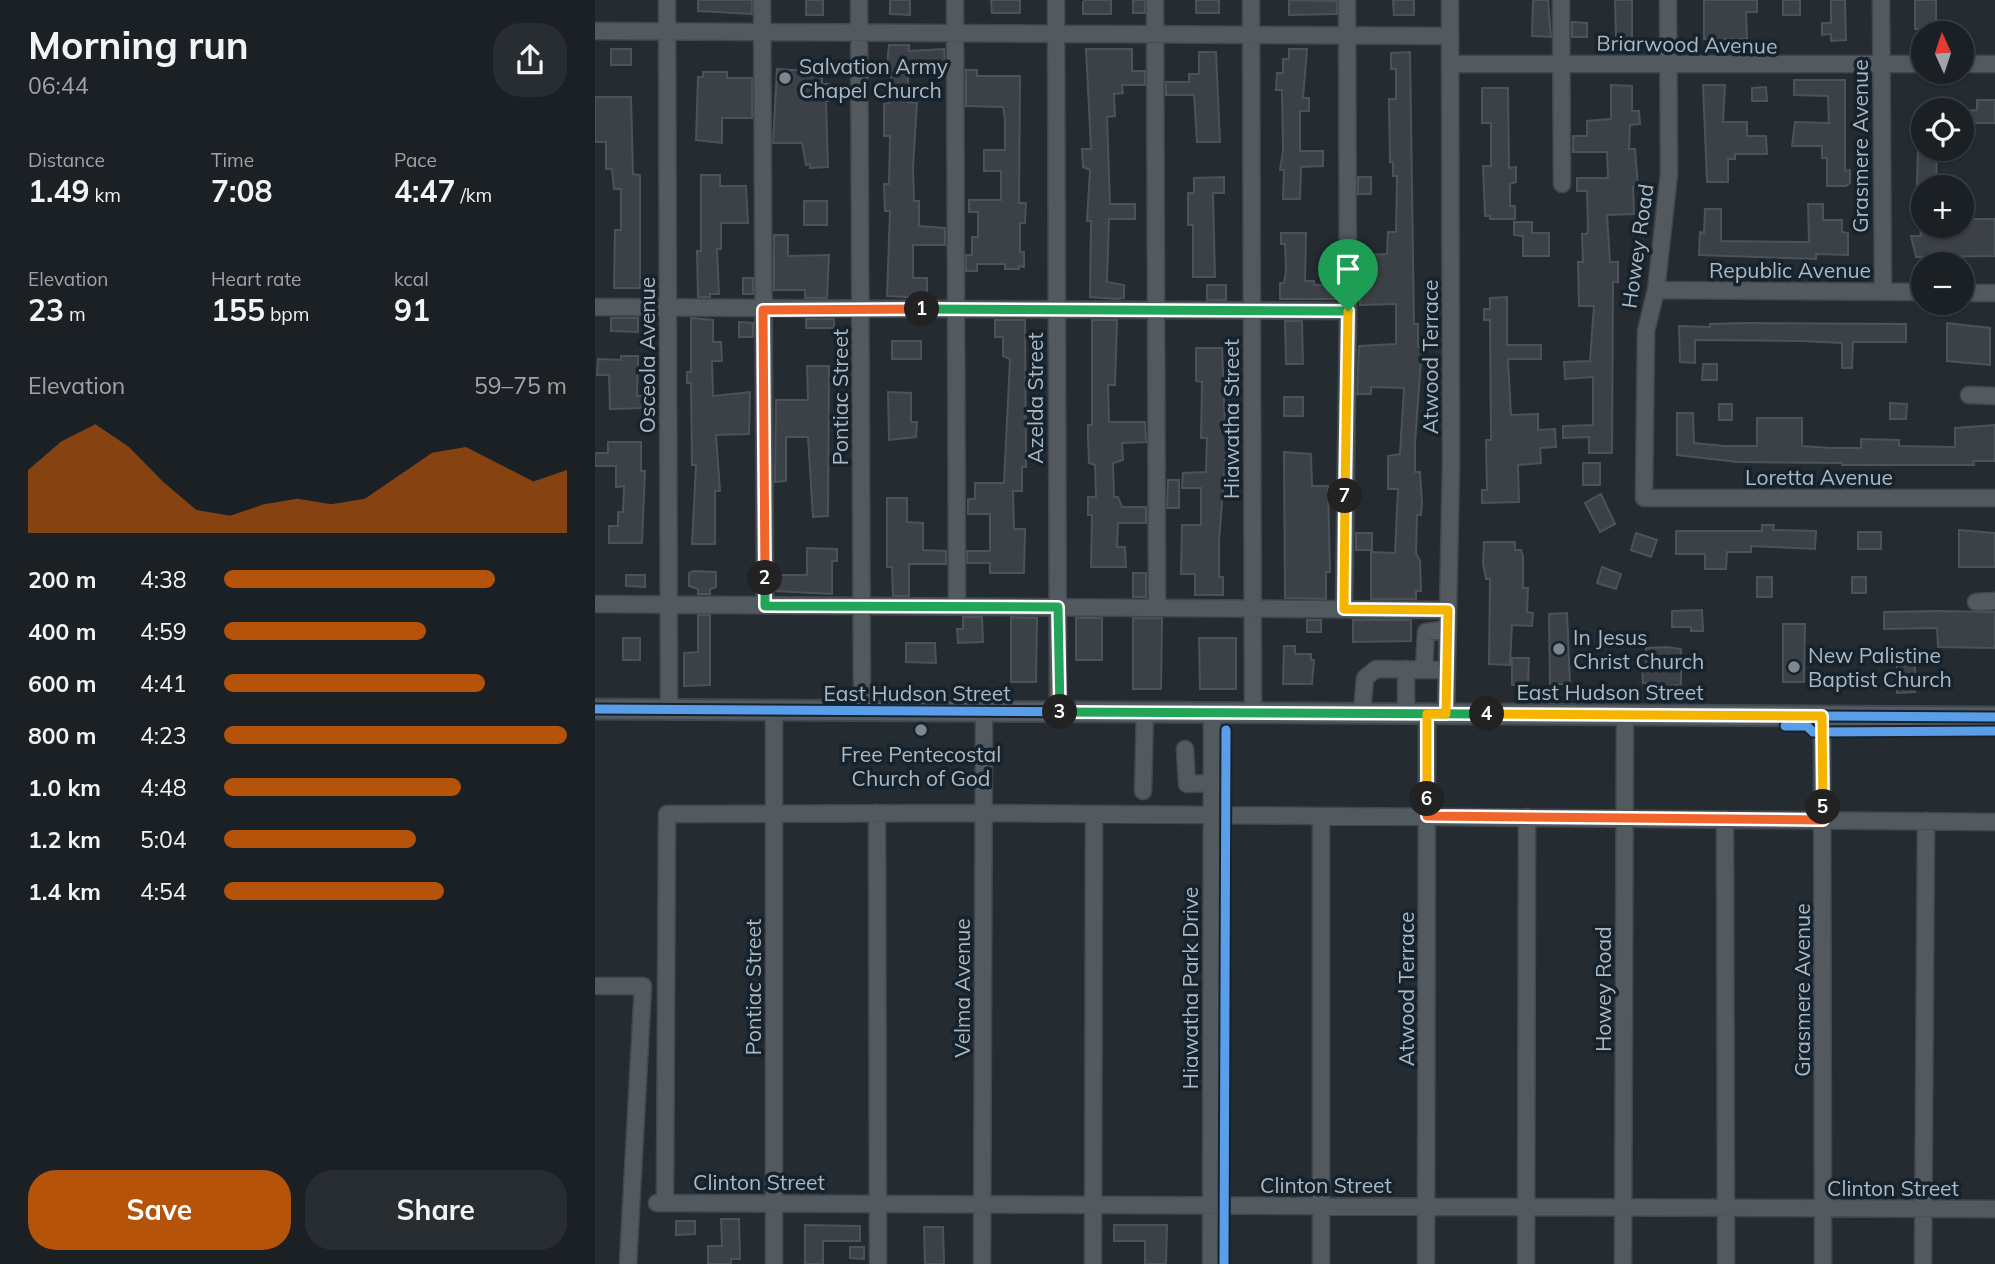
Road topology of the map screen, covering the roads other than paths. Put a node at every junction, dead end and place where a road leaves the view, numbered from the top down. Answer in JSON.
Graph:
{"nodes":[{"id":1,"x":667,"y":0,"type":"edge"},
{"id":2,"x":762,"y":0,"type":"edge"},
{"id":3,"x":859,"y":0,"type":"edge"},
{"id":4,"x":955,"y":0,"type":"edge"},
{"id":5,"x":1056,"y":0,"type":"edge"},
{"id":6,"x":1155,"y":0,"type":"edge"},
{"id":7,"x":1251,"y":0,"type":"edge"},
{"id":8,"x":1347,"y":0,"type":"edge"},
{"id":9,"x":1450,"y":0,"type":"edge"},
{"id":10,"x":1561,"y":0,"type":"edge"},
{"id":11,"x":1668,"y":0,"type":"edge"},
{"id":12,"x":1881,"y":0,"type":"edge"},
{"id":13,"x":595,"y":31,"type":"edge"},
{"id":14,"x":666,"y":32,"type":"junction"},
{"id":15,"x":762,"y":32,"type":"junction"},
{"id":16,"x":859,"y":32,"type":"junction"},
{"id":17,"x":955,"y":33,"type":"junction"},
{"id":18,"x":1056,"y":34,"type":"junction"},
{"id":19,"x":1155,"y":34,"type":"junction"},
{"id":20,"x":1252,"y":35,"type":"junction"},
{"id":21,"x":1348,"y":36,"type":"junction"},
{"id":22,"x":1450,"y":36,"type":"junction"},
{"id":23,"x":1450,"y":64,"type":"junction"},
{"id":24,"x":1561,"y":64,"type":"junction"},
{"id":25,"x":1668,"y":64,"type":"junction"},
{"id":26,"x":1911,"y":64,"type":"edge"},
{"id":27,"x":1974,"y":64,"type":"edge"},
{"id":28,"x":1995,"y":64,"type":"edge"},
{"id":29,"x":1881,"y":65,"type":"junction"},
{"id":30,"x":1562,"y":184,"type":"dead end"},
{"id":31,"x":1656,"y":290,"type":"junction"},
{"id":32,"x":1882,"y":291,"type":"junction"},
{"id":33,"x":1911,"y":292,"type":"edge"},
{"id":34,"x":1974,"y":293,"type":"edge"},
{"id":35,"x":1995,"y":293,"type":"edge"},
{"id":36,"x":595,"y":307,"type":"edge"},
{"id":37,"x":667,"y":309,"type":"junction"},
{"id":38,"x":860,"y":309,"type":"junction"},
{"id":39,"x":956,"y":309,"type":"junction"},
{"id":40,"x":763,"y":310,"type":"junction"},
{"id":41,"x":1156,"y":310,"type":"junction"},
{"id":42,"x":1056,"y":311,"type":"junction"},
{"id":43,"x":1348,"y":311,"type":"junction"},
{"id":44,"x":1252,"y":312,"type":"junction"},
{"id":45,"x":1969,"y":395,"type":"dead end"},
{"id":46,"x":1995,"y":396,"type":"edge"},
{"id":47,"x":1644,"y":498,"type":"joint"},
{"id":48,"x":1995,"y":498,"type":"edge"},
{"id":49,"x":1976,"y":601,"type":"dead end"},
{"id":50,"x":1995,"y":601,"type":"edge"},
{"id":51,"x":595,"y":604,"type":"edge"},
{"id":52,"x":669,"y":605,"type":"junction"},
{"id":53,"x":765,"y":606,"type":"junction"},
{"id":54,"x":862,"y":606,"type":"junction"},
{"id":55,"x":957,"y":607,"type":"junction"},
{"id":56,"x":1058,"y":607,"type":"junction"},
{"id":57,"x":1157,"y":608,"type":"junction"},
{"id":58,"x":1253,"y":608,"type":"junction"},
{"id":59,"x":1344,"y":609,"type":"junction"},
{"id":60,"x":1448,"y":610,"type":"junction"},
{"id":61,"x":1448,"y":629,"type":"junction"},
{"id":62,"x":1406,"y":669,"type":"junction"},
{"id":63,"x":1424,"y":669,"type":"junction"},
{"id":64,"x":1447,"y":670,"type":"junction"},
{"id":65,"x":595,"y":709,"type":"edge"},
{"id":66,"x":669,"y":710,"type":"junction"},
{"id":67,"x":774,"y":710,"type":"junction"},
{"id":68,"x":862,"y":711,"type":"junction"},
{"id":69,"x":983,"y":711,"type":"junction"},
{"id":70,"x":1058,"y":712,"type":"junction"},
{"id":71,"x":1145,"y":712,"type":"junction"},
{"id":72,"x":1212,"y":713,"type":"junction"},
{"id":73,"x":1253,"y":713,"type":"junction"},
{"id":74,"x":1362,"y":713,"type":"junction"},
{"id":75,"x":1406,"y":713,"type":"junction"},
{"id":76,"x":1436,"y":714,"type":"junction"},
{"id":77,"x":1625,"y":715,"type":"junction"},
{"id":78,"x":1822,"y":716,"type":"junction"},
{"id":79,"x":1995,"y":717,"type":"edge"},
{"id":80,"x":1185,"y":749,"type":"dead end"},
{"id":81,"x":1212,"y":783,"type":"junction"},
{"id":82,"x":1143,"y":791,"type":"dead end"},
{"id":83,"x":877,"y":813,"type":"junction"},
{"id":84,"x":983,"y":813,"type":"junction"},
{"id":85,"x":774,"y":814,"type":"junction"},
{"id":86,"x":1094,"y":814,"type":"junction"},
{"id":87,"x":1212,"y":816,"type":"junction"},
{"id":88,"x":1321,"y":816,"type":"junction"},
{"id":89,"x":1427,"y":816,"type":"junction"},
{"id":90,"x":1527,"y":817,"type":"junction"},
{"id":91,"x":1625,"y":817,"type":"junction"},
{"id":92,"x":1725,"y":818,"type":"junction"},
{"id":93,"x":1823,"y":820,"type":"junction"},
{"id":94,"x":1926,"y":821,"type":"junction"},
{"id":95,"x":1995,"y":822,"type":"edge"},
{"id":96,"x":595,"y":986,"type":"edge"},
{"id":97,"x":774,"y":1202,"type":"junction"},
{"id":98,"x":878,"y":1203,"type":"junction"},
{"id":99,"x":982,"y":1203,"type":"junction"},
{"id":100,"x":1093,"y":1204,"type":"junction"},
{"id":101,"x":1211,"y":1205,"type":"junction"},
{"id":102,"x":1321,"y":1206,"type":"junction"},
{"id":103,"x":1426,"y":1207,"type":"junction"},
{"id":104,"x":1526,"y":1207,"type":"junction"},
{"id":105,"x":1623,"y":1207,"type":"junction"},
{"id":106,"x":1727,"y":1208,"type":"junction"},
{"id":107,"x":1823,"y":1208,"type":"junction"},
{"id":108,"x":1922,"y":1209,"type":"junction"},
{"id":109,"x":1995,"y":1209,"type":"edge"},
{"id":110,"x":628,"y":1264,"type":"edge"},
{"id":111,"x":773,"y":1264,"type":"edge"},
{"id":112,"x":878,"y":1264,"type":"edge"},
{"id":113,"x":982,"y":1264,"type":"edge"},
{"id":114,"x":1093,"y":1264,"type":"edge"},
{"id":115,"x":1211,"y":1264,"type":"edge"},
{"id":116,"x":1321,"y":1264,"type":"edge"},
{"id":117,"x":1426,"y":1264,"type":"edge"},
{"id":118,"x":1526,"y":1264,"type":"edge"},
{"id":119,"x":1623,"y":1264,"type":"edge"},
{"id":120,"x":1726,"y":1264,"type":"edge"},
{"id":121,"x":1823,"y":1264,"type":"edge"},
{"id":122,"x":1923,"y":1264,"type":"edge"}],
"edges":[{"from":1,"to":14,"type":"street","name":"Osceola Avenue"},
{"from":2,"to":15,"type":"street"},
{"from":3,"to":16,"type":"street","name":"Pontiac Street"},
{"from":4,"to":17,"type":"street"},
{"from":5,"to":18,"type":"street","name":"Azelda Street"},
{"from":6,"to":19,"type":"street"},
{"from":7,"to":20,"type":"street","name":"Hiawatha Street"},
{"from":8,"to":21,"type":"street"},
{"from":9,"to":22,"type":"street","name":"Atwood Terrace"},
{"from":10,"to":24,"type":"street"},
{"from":11,"to":25,"type":"street","name":"Howey Road"},
{"from":12,"to":29,"type":"street","name":"Grasmere Avenue"},
{"from":13,"to":14,"type":"street"},
{"from":14,"to":15,"type":"street"},
{"from":14,"to":37,"type":"street","name":"Osceola Avenue"},
{"from":15,"to":16,"type":"street"},
{"from":15,"to":40,"type":"street"},
{"from":16,"to":17,"type":"street"},
{"from":16,"to":38,"type":"street","name":"Pontiac Street"},
{"from":17,"to":18,"type":"street"},
{"from":17,"to":39,"type":"street"},
{"from":18,"to":19,"type":"street"},
{"from":18,"to":42,"type":"street","name":"Azelda Street"},
{"from":19,"to":20,"type":"street"},
{"from":19,"to":41,"type":"street"},
{"from":20,"to":21,"type":"street"},
{"from":20,"to":44,"type":"street","name":"Hiawatha Street"},
{"from":21,"to":22,"type":"street"},
{"from":21,"to":43,"type":"street"},
{"from":22,"to":23,"type":"street","name":"Atwood Terrace"},
{"from":23,"to":24,"type":"street","name":"Briarwood Avenue"},
{"from":23,"to":60,"type":"street","name":"Atwood Terrace"},
{"from":24,"to":25,"type":"street","name":"Briarwood Avenue"},
{"from":24,"to":30,"type":"street"},
{"from":25,"to":29,"type":"street","name":"Briarwood Avenue"},
{"from":25,"to":31,"type":"street","name":"Howey Road"},
{"from":26,"to":29,"type":"street","name":"Briarwood Avenue"},
{"from":27,"to":28,"type":"street"},
{"from":29,"to":32,"type":"street","name":"Grasmere Avenue"},
{"from":31,"to":32,"type":"street","name":"Republic Avenue"},
{"from":31,"to":47,"type":"street","name":"Howey Road"},
{"from":32,"to":33,"type":"street","name":"Republic Avenue"},
{"from":34,"to":35,"type":"street"},
{"from":36,"to":37,"type":"street"},
{"from":37,"to":40,"type":"street"},
{"from":37,"to":52,"type":"street","name":"Osceola Avenue"},
{"from":38,"to":39,"type":"street"},
{"from":38,"to":40,"type":"street"},
{"from":38,"to":54,"type":"street","name":"Pontiac Street"},
{"from":39,"to":42,"type":"street"},
{"from":39,"to":55,"type":"street"},
{"from":40,"to":53,"type":"street"},
{"from":41,"to":42,"type":"street"},
{"from":41,"to":44,"type":"street"},
{"from":41,"to":57,"type":"street"},
{"from":42,"to":56,"type":"street","name":"Azelda Street"},
{"from":43,"to":44,"type":"street"},
{"from":43,"to":59,"type":"street"},
{"from":44,"to":58,"type":"street","name":"Hiawatha Street"},
{"from":45,"to":46,"type":"street"},
{"from":47,"to":48,"type":"street","name":"Loretta Avenue"},
{"from":49,"to":50,"type":"street"},
{"from":51,"to":52,"type":"street"},
{"from":52,"to":53,"type":"street"},
{"from":52,"to":66,"type":"street","name":"Osceola Avenue"},
{"from":53,"to":54,"type":"street"},
{"from":54,"to":55,"type":"street"},
{"from":54,"to":68,"type":"street","name":"Pontiac Street"},
{"from":55,"to":56,"type":"street"},
{"from":56,"to":57,"type":"street"},
{"from":56,"to":70,"type":"street","name":"Azelda Street"},
{"from":57,"to":58,"type":"street"},
{"from":58,"to":59,"type":"street"},
{"from":58,"to":73,"type":"street","name":"Hiawatha Street"},
{"from":59,"to":60,"type":"street"},
{"from":60,"to":61,"type":"street","name":"Atwood Terrace"},
{"from":61,"to":63,"type":"street"},
{"from":61,"to":64,"type":"street","name":"Atwood Terrace"},
{"from":62,"to":63,"type":"street"},
{"from":62,"to":74,"type":"street"},
{"from":62,"to":75,"type":"street"},
{"from":63,"to":64,"type":"street"},
{"from":64,"to":76,"type":"street","name":"Atwood Terrace"},
{"from":65,"to":66,"type":"main road","name":"East Hudson Street"},
{"from":66,"to":67,"type":"main road","name":"East Hudson Street"},
{"from":67,"to":68,"type":"main road","name":"East Hudson Street"},
{"from":67,"to":85,"type":"street","name":"Pontiac Street"},
{"from":68,"to":69,"type":"main road","name":"East Hudson Street"},
{"from":69,"to":70,"type":"main road","name":"East Hudson Street"},
{"from":69,"to":84,"type":"street","name":"Velma Avenue"},
{"from":70,"to":71,"type":"main road","name":"East Hudson Street"},
{"from":71,"to":72,"type":"main road","name":"East Hudson Street"},
{"from":71,"to":82,"type":"street"},
{"from":72,"to":73,"type":"main road","name":"East Hudson Street"},
{"from":72,"to":81,"type":"street","name":"Hiawatha Park Drive"},
{"from":73,"to":74,"type":"main road","name":"East Hudson Street"},
{"from":74,"to":75,"type":"main road","name":"East Hudson Street"},
{"from":75,"to":76,"type":"main road","name":"East Hudson Street"},
{"from":76,"to":77,"type":"main road","name":"East Hudson Street"},
{"from":76,"to":89,"type":"street","name":"Atwood Terrace"},
{"from":77,"to":78,"type":"main road","name":"East Hudson Street"},
{"from":77,"to":91,"type":"street","name":"Howey Road"},
{"from":78,"to":79,"type":"main road","name":"East Hudson Street"},
{"from":78,"to":93,"type":"street","name":"Grasmere Avenue"},
{"from":80,"to":81,"type":"street"},
{"from":81,"to":87,"type":"street","name":"Hiawatha Park Drive"},
{"from":83,"to":84,"type":"street"},
{"from":83,"to":85,"type":"street"},
{"from":83,"to":98,"type":"street"},
{"from":84,"to":86,"type":"street"},
{"from":84,"to":99,"type":"street","name":"Velma Avenue"},
{"from":85,"to":97,"type":"street","name":"Pontiac Street"},
{"from":85,"to":97,"type":"street","name":"Clinton Street"},
{"from":86,"to":87,"type":"street"},
{"from":86,"to":100,"type":"street"},
{"from":87,"to":88,"type":"street"},
{"from":87,"to":101,"type":"street","name":"Hiawatha Park Drive"},
{"from":88,"to":89,"type":"street"},
{"from":88,"to":102,"type":"street"},
{"from":89,"to":90,"type":"street"},
{"from":89,"to":103,"type":"street","name":"Atwood Terrace"},
{"from":90,"to":91,"type":"street"},
{"from":90,"to":104,"type":"street"},
{"from":91,"to":92,"type":"street"},
{"from":91,"to":105,"type":"street","name":"Howey Road"},
{"from":92,"to":93,"type":"street"},
{"from":92,"to":106,"type":"street"},
{"from":93,"to":94,"type":"street"},
{"from":93,"to":107,"type":"street","name":"Grasmere Avenue"},
{"from":94,"to":95,"type":"street"},
{"from":94,"to":108,"type":"street"},
{"from":96,"to":110,"type":"street"},
{"from":97,"to":98,"type":"street","name":"Clinton Street"},
{"from":97,"to":111,"type":"street","name":"Pontiac Street"},
{"from":98,"to":99,"type":"street","name":"Clinton Street"},
{"from":98,"to":112,"type":"street"},
{"from":99,"to":100,"type":"street","name":"Clinton Street"},
{"from":99,"to":113,"type":"street","name":"Velma Avenue"},
{"from":100,"to":101,"type":"street","name":"Clinton Street"},
{"from":100,"to":114,"type":"street"},
{"from":101,"to":102,"type":"street","name":"Clinton Street"},
{"from":101,"to":115,"type":"street","name":"Hiawatha Park Drive"},
{"from":102,"to":103,"type":"street","name":"Clinton Street"},
{"from":102,"to":116,"type":"street"},
{"from":103,"to":104,"type":"street","name":"Clinton Street"},
{"from":103,"to":117,"type":"street","name":"Atwood Terrace"},
{"from":104,"to":105,"type":"street","name":"Clinton Street"},
{"from":104,"to":118,"type":"street"},
{"from":105,"to":106,"type":"street","name":"Clinton Street"},
{"from":105,"to":119,"type":"street","name":"Howey Road"},
{"from":106,"to":107,"type":"street","name":"Clinton Street"},
{"from":106,"to":120,"type":"street"},
{"from":107,"to":108,"type":"street","name":"Clinton Street"},
{"from":107,"to":121,"type":"street","name":"Grasmere Avenue"},
{"from":108,"to":109,"type":"street","name":"Clinton Street"},
{"from":108,"to":122,"type":"street"}]}
